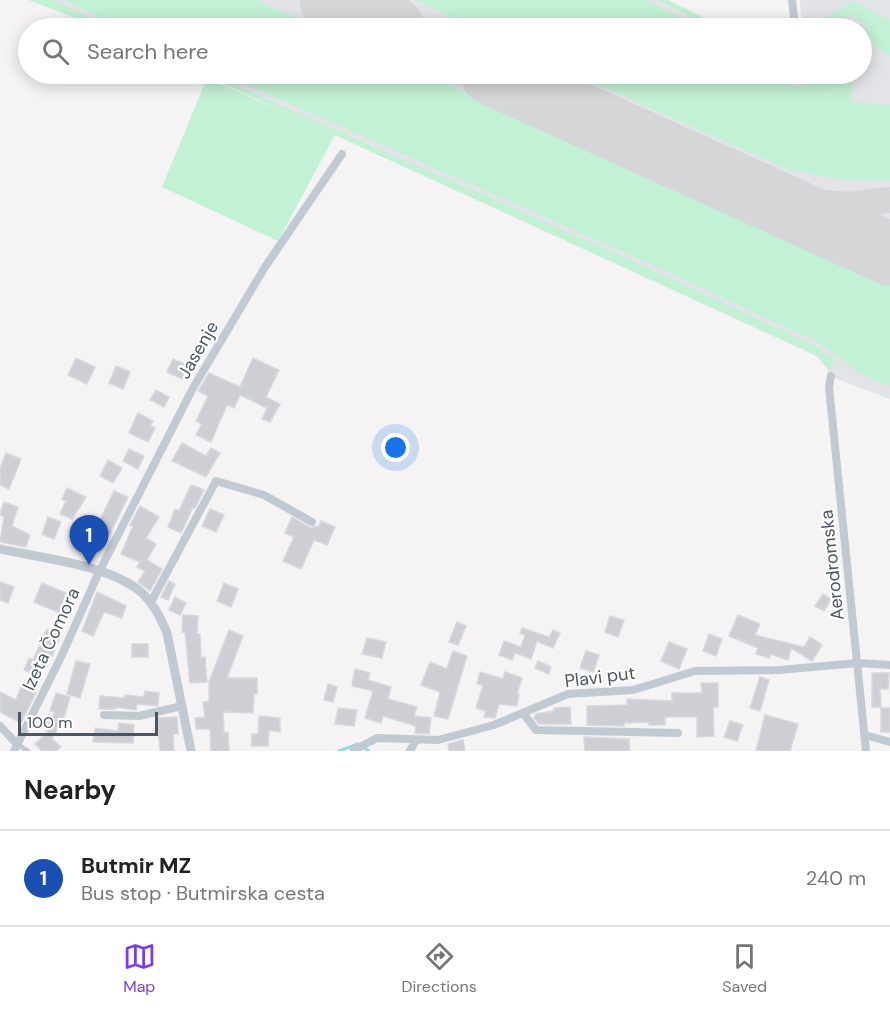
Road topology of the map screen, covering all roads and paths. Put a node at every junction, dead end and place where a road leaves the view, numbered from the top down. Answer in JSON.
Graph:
{"nodes":[{"id":1,"x":792,"y":0,"type":"edge"},
{"id":2,"x":794,"y":17,"type":"dead end"},
{"id":3,"x":342,"y":154,"type":"dead end"},
{"id":4,"x":831,"y":376,"type":"dead end"},
{"id":5,"x":312,"y":522,"type":"dead end"},
{"id":6,"x":0,"y":549,"type":"edge"},
{"id":7,"x":99,"y":572,"type":"junction"},
{"id":8,"x":151,"y":602,"type":"junction"},
{"id":9,"x":858,"y":663,"type":"junction"},
{"id":10,"x":890,"y":665,"type":"edge"},
{"id":11,"x":182,"y":706,"type":"junction"},
{"id":12,"x":524,"y":712,"type":"junction"},
{"id":13,"x":104,"y":715,"type":"dead end"},
{"id":14,"x":0,"y":726,"type":"edge"},
{"id":15,"x":678,"y":733,"type":"dead end"},
{"id":16,"x":865,"y":735,"type":"junction"},
{"id":17,"x":416,"y":740,"type":"junction"},
{"id":18,"x":890,"y":742,"type":"edge"},
{"id":19,"x":16,"y":747,"type":"edge"},
{"id":20,"x":355,"y":750,"type":"edge"},
{"id":21,"x":28,"y":751,"type":"edge"},
{"id":22,"x":191,"y":751,"type":"edge"},
{"id":23,"x":410,"y":751,"type":"edge"},
{"id":24,"x":866,"y":751,"type":"edge"}],
"edges":[{"from":1,"to":2,"type":"street"},
{"from":3,"to":7,"type":"street","name":"Jasenje"},
{"from":4,"to":9,"type":"street","name":"Aerodromska"},
{"from":5,"to":8,"type":"street"},
{"from":6,"to":7,"type":"street"},
{"from":7,"to":8,"type":"street"},
{"from":7,"to":19,"type":"street","name":"Izeta Čomora"},
{"from":8,"to":11,"type":"street"},
{"from":9,"to":10,"type":"street","name":"Plavi put"},
{"from":9,"to":12,"type":"street","name":"Plavi put"},
{"from":9,"to":16,"type":"street","name":"Aerodromska"},
{"from":11,"to":13,"type":"street"},
{"from":11,"to":22,"type":"street"},
{"from":12,"to":15,"type":"street"},
{"from":12,"to":17,"type":"street","name":"Plavi put"},
{"from":14,"to":19,"type":"street"},
{"from":16,"to":18,"type":"street"},
{"from":16,"to":24,"type":"street","name":"Aerodromska"},
{"from":17,"to":20,"type":"street","name":"Plavi put"},
{"from":17,"to":23,"type":"street"},
{"from":19,"to":21,"type":"street"}]}
